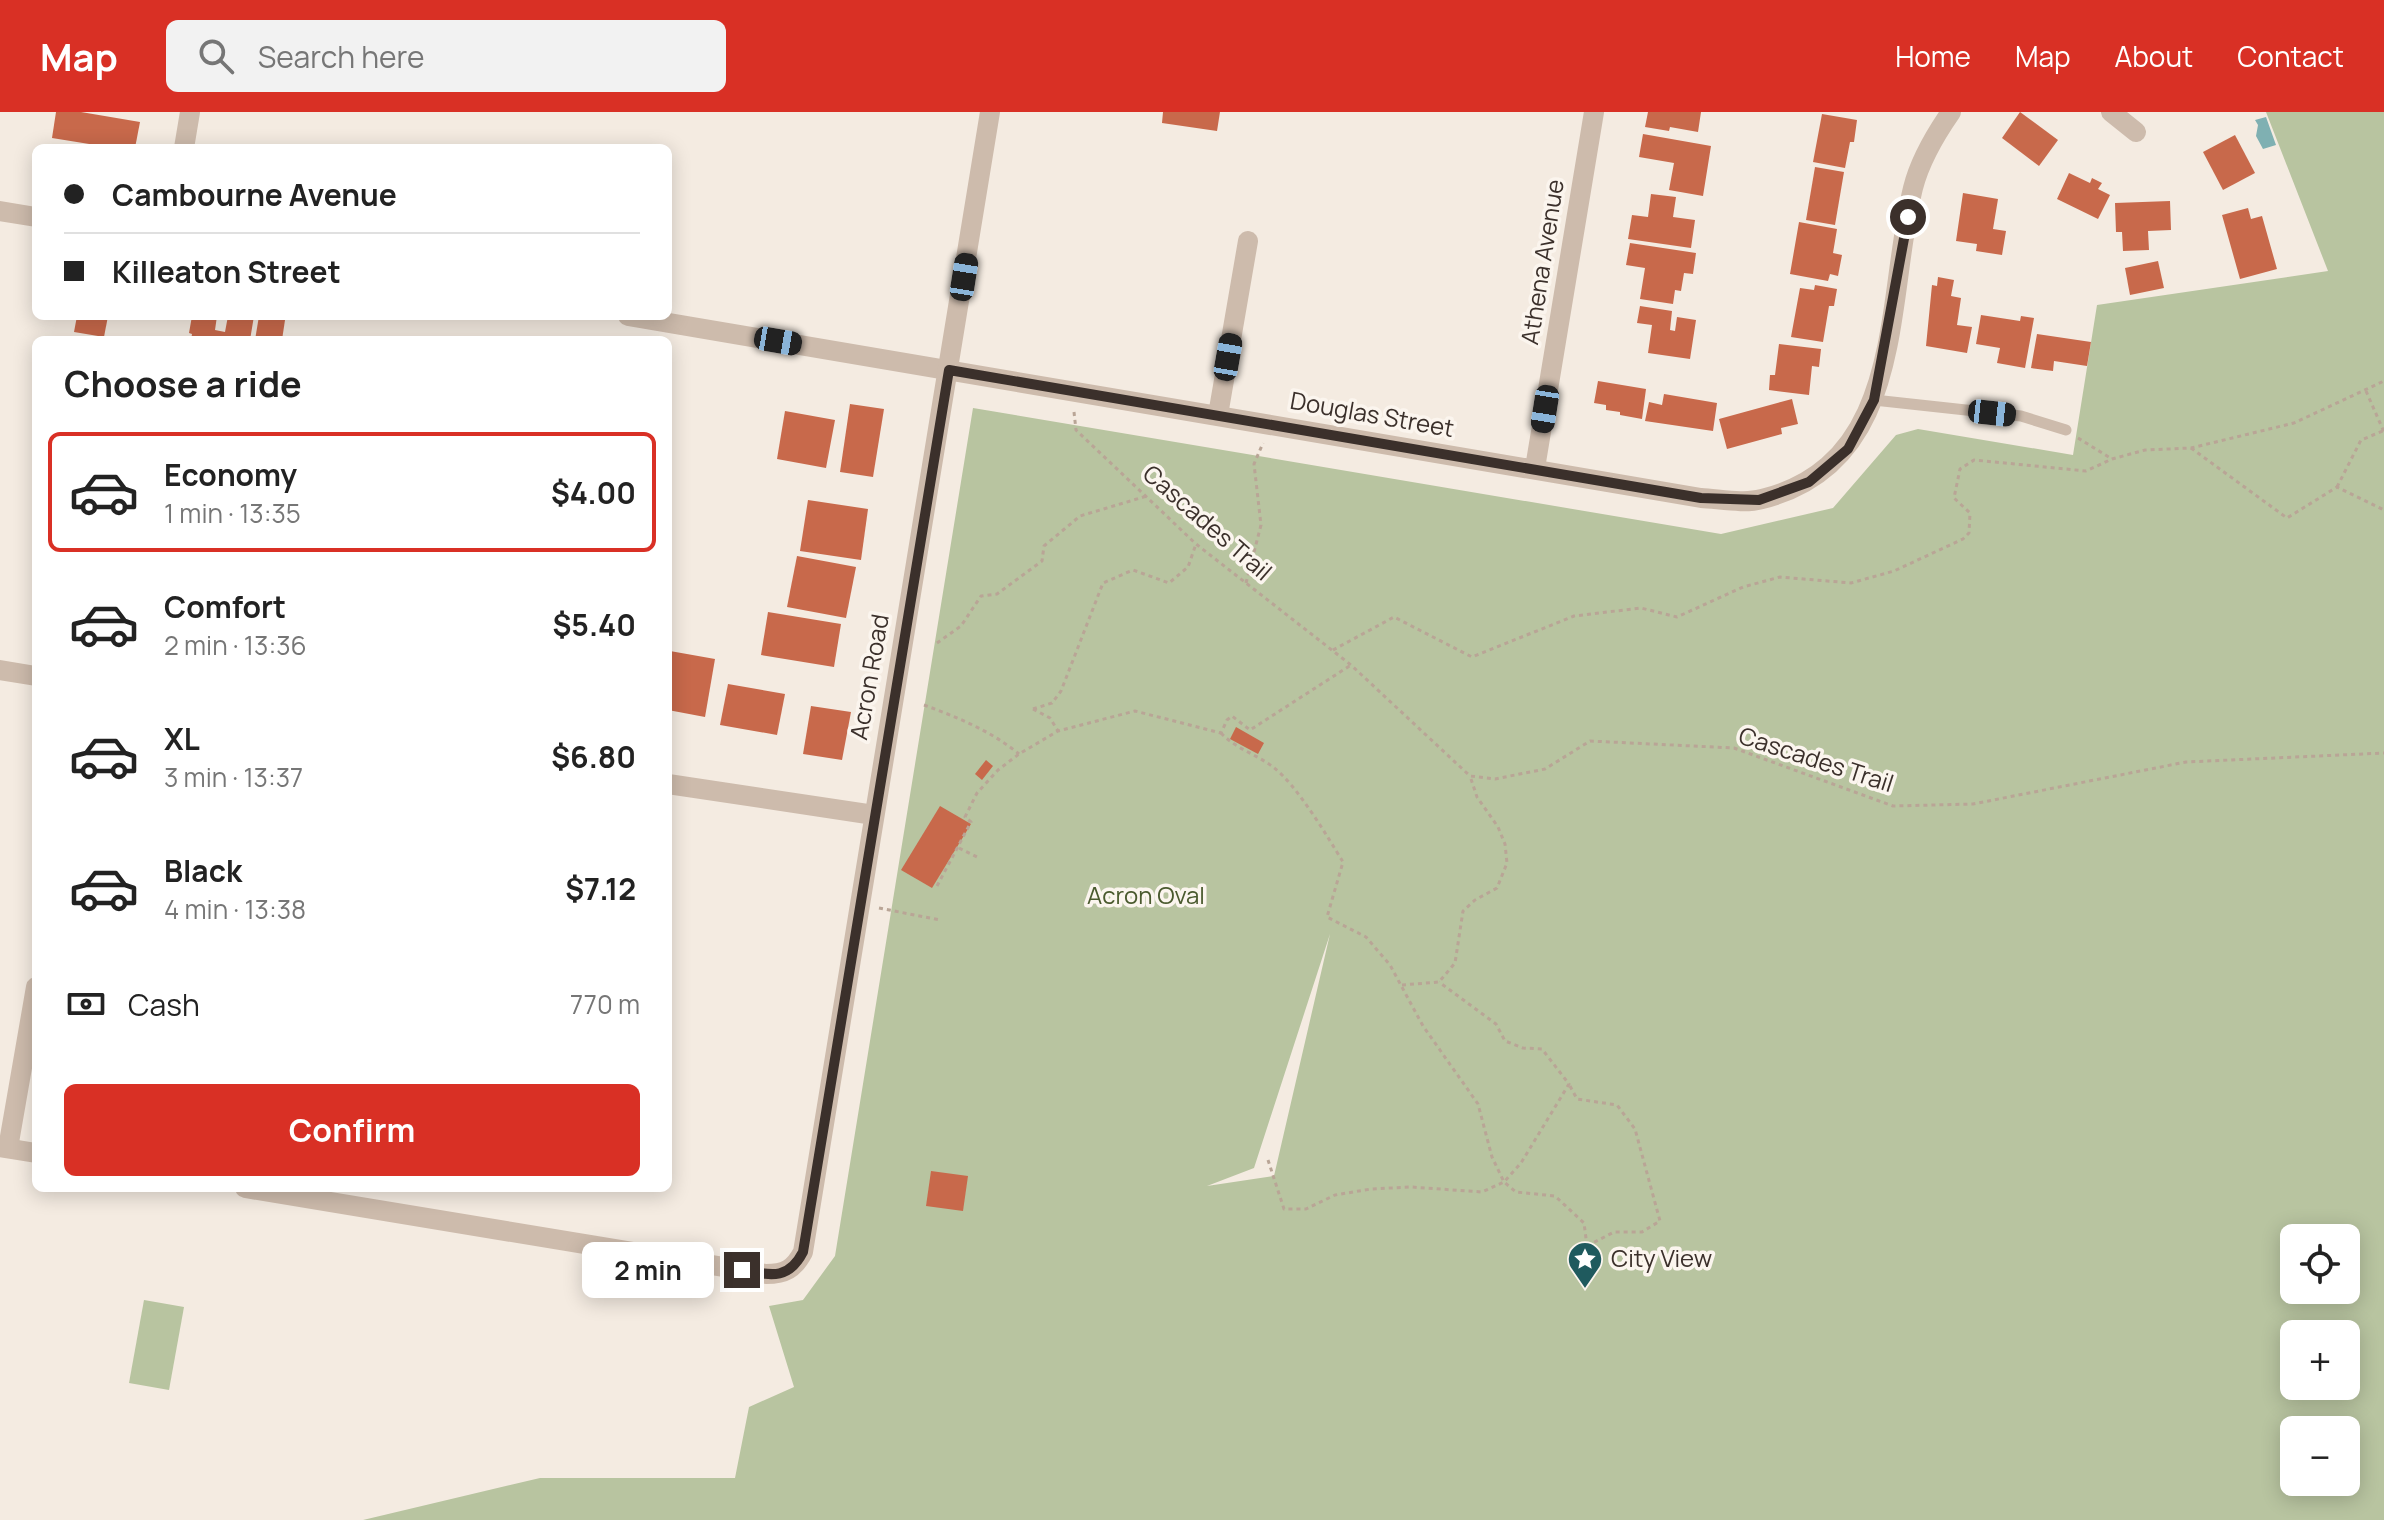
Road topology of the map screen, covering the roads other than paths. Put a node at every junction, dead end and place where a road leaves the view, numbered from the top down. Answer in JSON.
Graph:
{"nodes":[{"id":1,"x":190,"y":112,"type":"edge"},
{"id":2,"x":990,"y":112,"type":"edge"},
{"id":3,"x":1594,"y":112,"type":"edge"},
{"id":4,"x":1951,"y":112,"type":"edge"},
{"id":5,"x":2111,"y":112,"type":"edge"},
{"id":6,"x":2136,"y":132,"type":"dead end"},
{"id":7,"x":185,"y":144,"type":"edge"},
{"id":8,"x":0,"y":211,"type":"edge"},
{"id":9,"x":32,"y":216,"type":"edge"},
{"id":10,"x":1248,"y":241,"type":"dead end"},
{"id":11,"x":652,"y":320,"type":"edge"},
{"id":12,"x":949,"y":370,"type":"junction"},
{"id":13,"x":1874,"y":400,"type":"junction"},
{"id":14,"x":1218,"y":415,"type":"junction"},
{"id":15,"x":2066,"y":430,"type":"road end"},
{"id":16,"x":1535,"y":468,"type":"junction"},
{"id":17,"x":0,"y":670,"type":"edge"},
{"id":18,"x":32,"y":675,"type":"edge"},
{"id":19,"x":672,"y":785,"type":"edge"},
{"id":20,"x":874,"y":815,"type":"junction"},
{"id":21,"x":32,"y":1007,"type":"edge"},
{"id":22,"x":4,"y":1148,"type":"edge"},
{"id":23,"x":32,"y":1152,"type":"edge"},
{"id":24,"x":290,"y":1192,"type":"edge"}],
"edges":[{"from":1,"to":7,"type":"street"},
{"from":2,"to":12,"type":"street","name":"Acron Road"},
{"from":3,"to":16,"type":"street","name":"Athena Avenue"},
{"from":4,"to":13,"type":"street","name":"Douglas Street"},
{"from":5,"to":6,"type":"street"},
{"from":8,"to":9,"type":"street"},
{"from":10,"to":14,"type":"street"},
{"from":11,"to":12,"type":"street","name":"Douglas Street"},
{"from":12,"to":14,"type":"street","name":"Douglas Street"},
{"from":12,"to":20,"type":"street","name":"Acron Road"},
{"from":13,"to":15,"type":"lane"},
{"from":13,"to":16,"type":"street","name":"Douglas Street"},
{"from":14,"to":16,"type":"street","name":"Douglas Street"},
{"from":17,"to":18,"type":"street"},
{"from":19,"to":20,"type":"street"},
{"from":20,"to":24,"type":"street","name":"Acron Road"},
{"from":21,"to":22,"type":"street"},
{"from":22,"to":23,"type":"street"}]}
